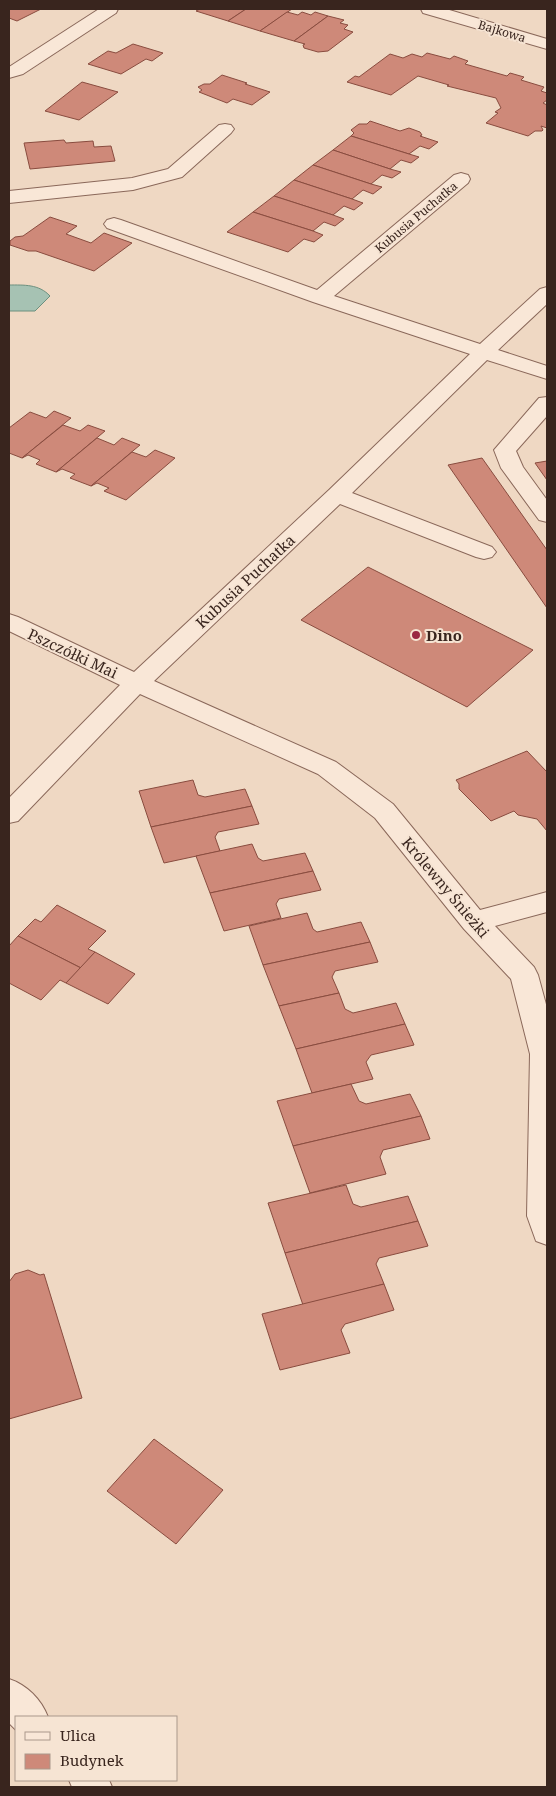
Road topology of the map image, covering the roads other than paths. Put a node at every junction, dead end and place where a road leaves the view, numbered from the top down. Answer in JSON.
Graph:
{"nodes":[{"id":1,"x":110,"y":9,"type":"edge"},
{"id":2,"x":429,"y":9,"type":"edge"},
{"id":3,"x":547,"y":44,"type":"edge"},
{"id":4,"x":9,"y":74,"type":"edge"},
{"id":5,"x":225,"y":129,"type":"dead end"},
{"id":6,"x":461,"y":179,"type":"dead end"},
{"id":7,"x":9,"y":197,"type":"edge"},
{"id":8,"x":114,"y":224,"type":"dead end"},
{"id":9,"x":547,"y":293,"type":"edge"},
{"id":10,"x":320,"y":298,"type":"junction"},
{"id":11,"x":484,"y":351,"type":"junction"},
{"id":12,"x":547,"y":373,"type":"edge"},
{"id":13,"x":547,"y":403,"type":"edge"},
{"id":14,"x":337,"y":495,"type":"junction"},
{"id":15,"x":547,"y":515,"type":"edge"},
{"id":16,"x":484,"y":552,"type":"dead end"},
{"id":17,"x":9,"y":622,"type":"edge"},
{"id":18,"x":137,"y":683,"type":"junction"},
{"id":19,"x":9,"y":814,"type":"edge"},
{"id":20,"x":547,"y":902,"type":"edge"},
{"id":21,"x":474,"y":922,"type":"junction"},
{"id":22,"x":547,"y":1232,"type":"edge"},
{"id":23,"x":9,"y":1697,"type":"edge"},
{"id":24,"x":28,"y":1716,"type":"edge"}],
"edges":[{"from":1,"to":4,"type":"street"},
{"from":2,"to":3,"type":"street","name":"Bajkowa"},
{"from":5,"to":7,"type":"street"},
{"from":6,"to":10,"type":"street","name":"Kubusia Puchatka"},
{"from":8,"to":10,"type":"street"},
{"from":9,"to":11,"type":"street","name":"Kubusia Puchatka"},
{"from":10,"to":11,"type":"street"},
{"from":11,"to":12,"type":"street"},
{"from":11,"to":14,"type":"street","name":"Kubusia Puchatka"},
{"from":13,"to":15,"type":"street"},
{"from":14,"to":16,"type":"street"},
{"from":14,"to":18,"type":"street","name":"Kubusia Puchatka"},
{"from":17,"to":18,"type":"street","name":"Pszczółki Mai"},
{"from":18,"to":19,"type":"street","name":"Kubusia Puchatka"},
{"from":18,"to":21,"type":"street","name":"Królewny Śnieżki"},
{"from":20,"to":21,"type":"street","name":"Królewny Śnieżki"},
{"from":21,"to":22,"type":"street","name":"Królewny Śnieżki"},
{"from":23,"to":24,"type":"street"}]}
